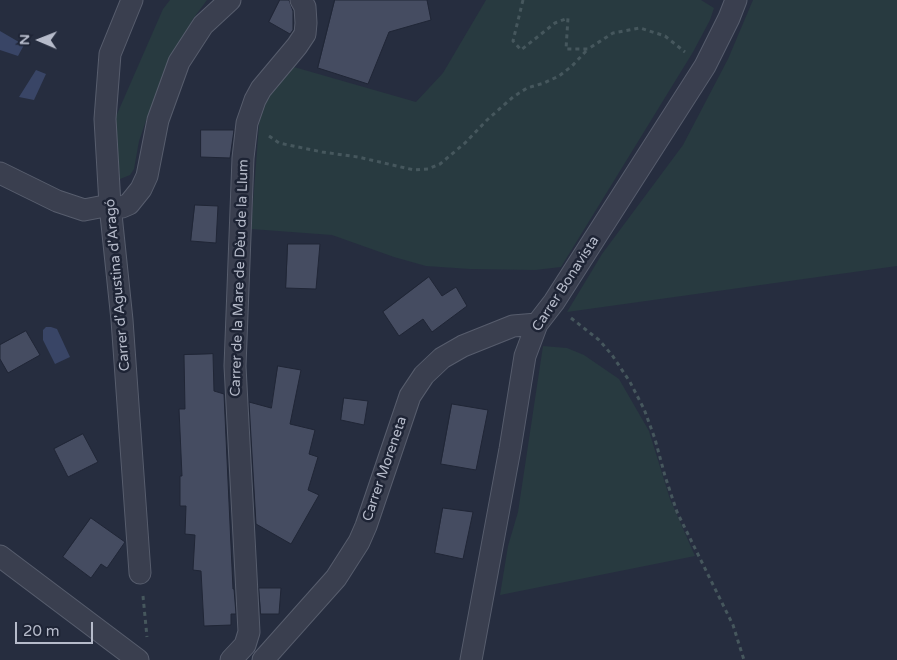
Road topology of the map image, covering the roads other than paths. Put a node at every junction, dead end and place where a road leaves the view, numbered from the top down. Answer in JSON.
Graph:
{"nodes":[{"id":1,"x":132,"y":0,"type":"edge"},
{"id":2,"x":230,"y":0,"type":"edge"},
{"id":3,"x":301,"y":0,"type":"edge"},
{"id":4,"x":736,"y":0,"type":"edge"},
{"id":5,"x":0,"y":173,"type":"edge"},
{"id":6,"x":110,"y":205,"type":"junction"},
{"id":7,"x":537,"y":324,"type":"junction"},
{"id":8,"x":0,"y":556,"type":"edge"},
{"id":9,"x":140,"y":573,"type":"road end"},
{"id":10,"x":138,"y":660,"type":"edge"},
{"id":11,"x":231,"y":660,"type":"edge"},
{"id":12,"x":263,"y":660,"type":"edge"},
{"id":13,"x":471,"y":660,"type":"edge"}],
"edges":[{"from":1,"to":6,"type":"street","name":"Carrer d'Agustina d'Aragó"},
{"from":2,"to":6,"type":"street"},
{"from":3,"to":11,"type":"street","name":"Carrer de la Mare de Dèu de la Llum"},
{"from":4,"to":7,"type":"street","name":"Carrer Bonavista"},
{"from":5,"to":6,"type":"street"},
{"from":6,"to":9,"type":"street","name":"Carrer d'Agustina d'Aragó"},
{"from":7,"to":12,"type":"street","name":"Carrer Moreneta"},
{"from":7,"to":13,"type":"street","name":"Carrer Bonavista"},
{"from":8,"to":10,"type":"street"}]}
